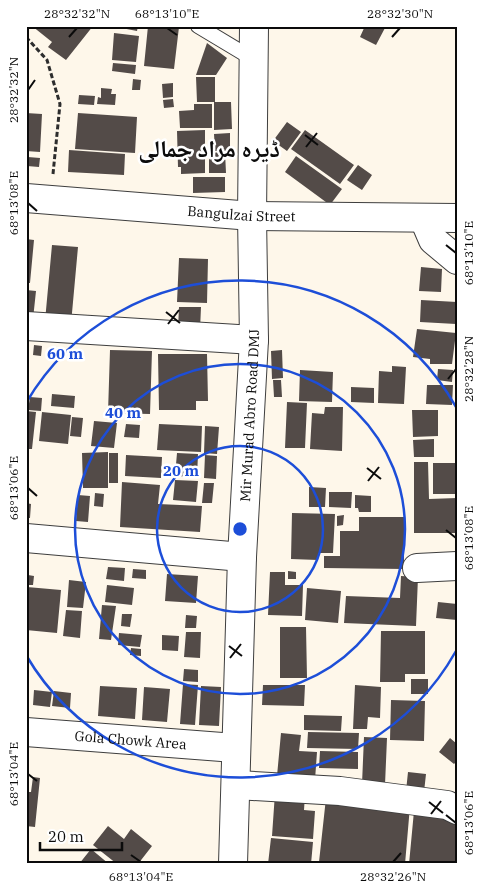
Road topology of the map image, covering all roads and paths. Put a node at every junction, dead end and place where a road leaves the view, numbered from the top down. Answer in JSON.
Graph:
{"nodes":[{"id":1,"x":198,"y":26,"type":"edge"},
{"id":2,"x":254,"y":26,"type":"edge"},
{"id":3,"x":26,"y":37,"type":"edge"},
{"id":4,"x":254,"y":60,"type":"junction"},
{"id":5,"x":38,"y":199,"type":"edge"},
{"id":6,"x":252,"y":216,"type":"junction"},
{"id":7,"x":457,"y":218,"type":"edge"},
{"id":8,"x":424,"y":219,"type":"junction"},
{"id":9,"x":457,"y":260,"type":"edge"},
{"id":10,"x":26,"y":326,"type":"edge"},
{"id":11,"x":254,"y":340,"type":"junction"},
{"id":12,"x":26,"y":538,"type":"edge"},
{"id":13,"x":242,"y":557,"type":"junction"},
{"id":14,"x":457,"y":566,"type":"edge"},
{"id":15,"x":417,"y":568,"type":"dead end"},
{"id":16,"x":26,"y":732,"type":"edge"},
{"id":17,"x":235,"y":748,"type":"junction"},
{"id":18,"x":236,"y":785,"type":"junction"},
{"id":19,"x":457,"y":810,"type":"edge"},
{"id":20,"x":233,"y":864,"type":"edge"}],
"edges":[{"from":1,"to":4,"type":"lane"},
{"from":2,"to":4,"type":"street","name":"Mir Murad Abro Road DMJ"},
{"from":3,"to":5,"type":"path"},
{"from":4,"to":6,"type":"street","name":"Mir Murad Abro Road DMJ"},
{"from":5,"to":6,"type":"street","name":"Bangulzai Street"},
{"from":6,"to":8,"type":"street","name":"Bangulzai Street"},
{"from":6,"to":11,"type":"street","name":"Mir Murad Abro Road DMJ"},
{"from":7,"to":8,"type":"street","name":"Bangulzai Street"},
{"from":8,"to":9,"type":"street"},
{"from":10,"to":11,"type":"street"},
{"from":11,"to":13,"type":"street","name":"Mir Murad Abro Road DMJ"},
{"from":12,"to":13,"type":"street"},
{"from":13,"to":17,"type":"street","name":"Mir Murad Abro Road DMJ"},
{"from":14,"to":15,"type":"street"},
{"from":16,"to":17,"type":"street","name":"Gola Chowk Area"},
{"from":17,"to":18,"type":"street","name":"Mir Murad Abro Road DMJ"},
{"from":18,"to":19,"type":"street"},
{"from":18,"to":20,"type":"street","name":"Mir Murad Abro Road DMJ"}]}
